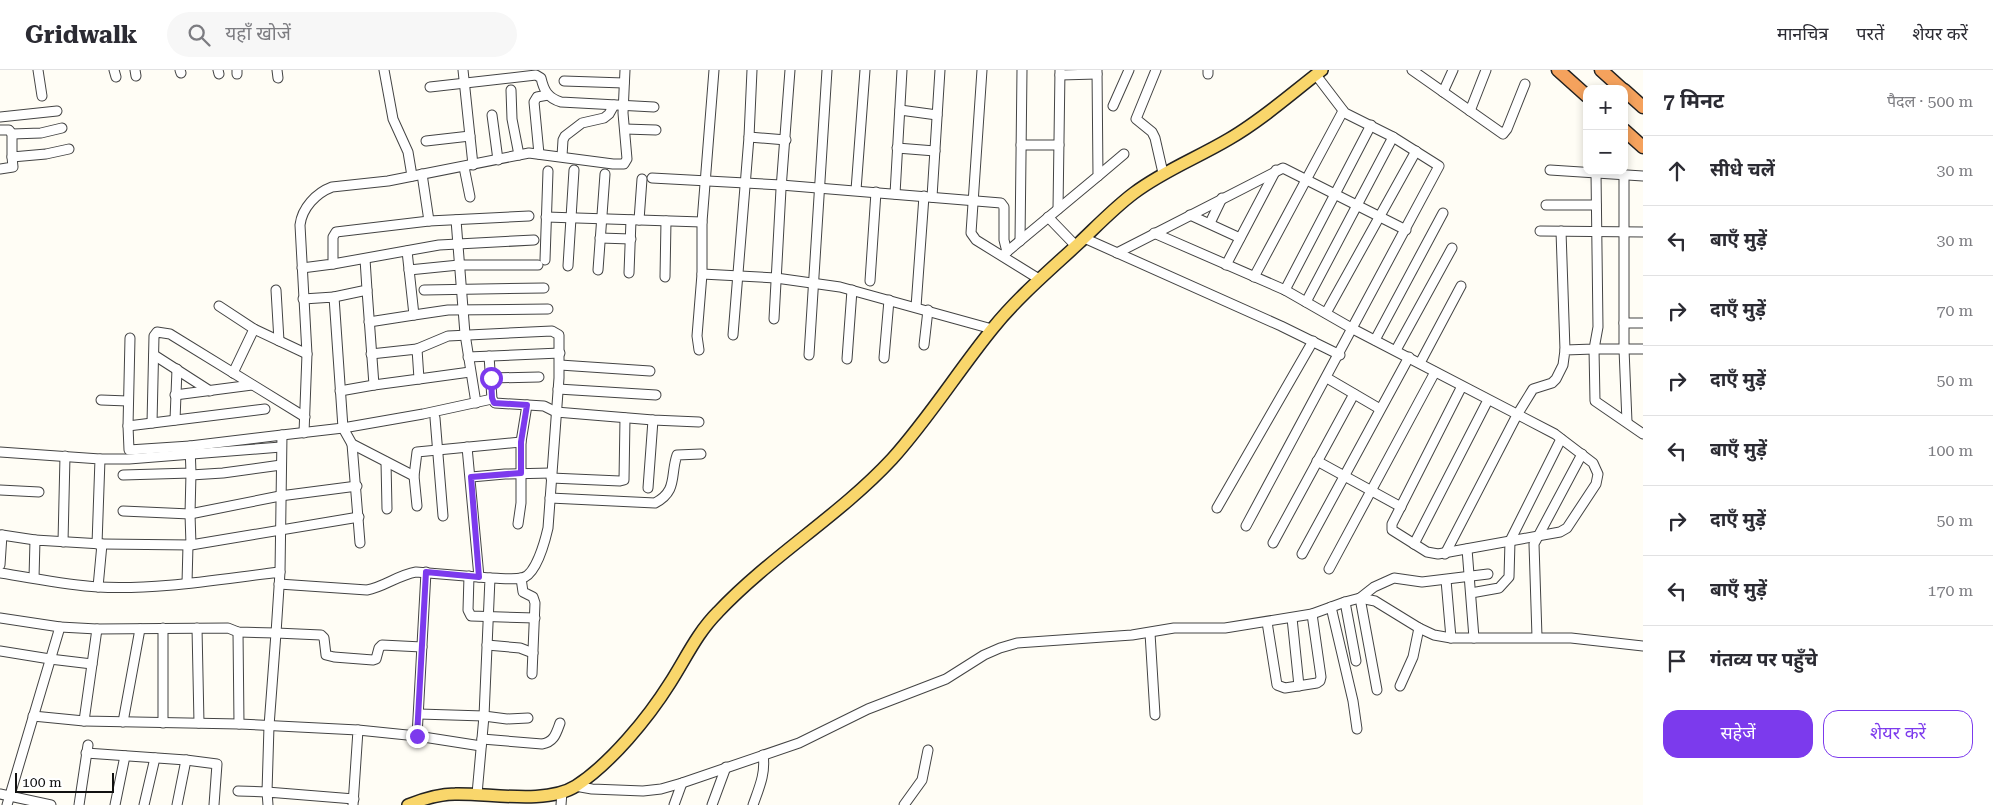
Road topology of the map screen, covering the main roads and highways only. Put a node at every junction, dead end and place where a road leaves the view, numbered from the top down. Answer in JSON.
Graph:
{"nodes":[{"id":1,"x":1558,"y":70,"type":"edge"},
{"id":2,"x":1601,"y":70,"type":"edge"},
{"id":3,"x":1319,"y":72,"type":"edge"},
{"id":4,"x":1618,"y":85,"type":"edge"},
{"id":5,"x":1583,"y":92,"type":"edge"},
{"id":6,"x":1628,"y":94,"type":"edge"},
{"id":7,"x":1643,"y":107,"type":"edge"},
{"id":8,"x":1628,"y":134,"type":"edge"},
{"id":9,"x":1643,"y":147,"type":"edge"},
{"id":10,"x":408,"y":805,"type":"edge"}],
"edges":[{"from":1,"to":5,"type":"highway"},
{"from":2,"to":4,"type":"highway"},
{"from":3,"to":10,"type":"main road"},
{"from":6,"to":7,"type":"highway"},
{"from":8,"to":9,"type":"highway"}]}
